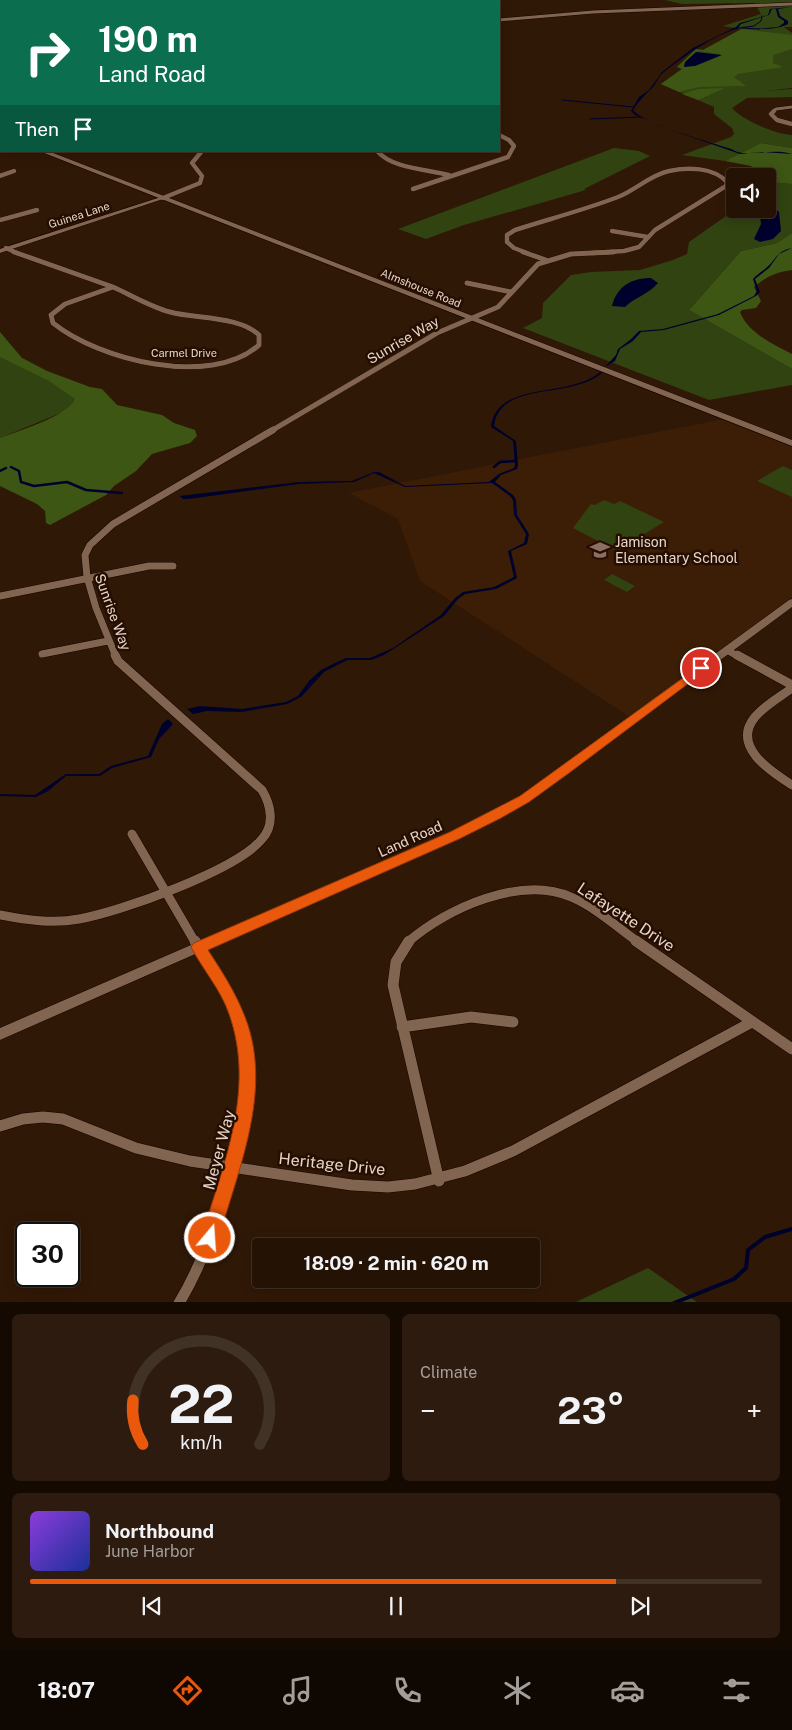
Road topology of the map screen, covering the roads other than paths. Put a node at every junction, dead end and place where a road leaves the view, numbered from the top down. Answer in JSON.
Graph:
{"nodes":[{"id":1,"x":792,"y":4,"type":"edge"},
{"id":2,"x":500,"y":20,"type":"edge"},
{"id":3,"x":792,"y":107,"type":"edge"},
{"id":4,"x":792,"y":124,"type":"edge"},
{"id":5,"x":500,"y":136,"type":"edge"},
{"id":6,"x":45,"y":152,"type":"edge"},
{"id":7,"x":201,"y":152,"type":"edge"},
{"id":8,"x":378,"y":152,"type":"edge"},
{"id":9,"x":14,"y":171,"type":"dead end"},
{"id":10,"x":0,"y":176,"type":"edge"},
{"id":11,"x":449,"y":176,"type":"junction"},
{"id":12,"x":413,"y":189,"type":"dead end"},
{"id":13,"x":163,"y":198,"type":"junction"},
{"id":14,"x":37,"y":210,"type":"dead end"},
{"id":15,"x":0,"y":220,"type":"edge"},
{"id":16,"x":612,"y":232,"type":"dead end"},
{"id":17,"x":648,"y":237,"type":"junction"},
{"id":18,"x":3,"y":250,"type":"edge"},
{"id":19,"x":546,"y":260,"type":"junction"},
{"id":20,"x":467,"y":283,"type":"dead end"},
{"id":21,"x":113,"y":287,"type":"junction"},
{"id":22,"x":511,"y":292,"type":"junction"},
{"id":23,"x":468,"y":319,"type":"junction"},
{"id":24,"x":792,"y":443,"type":"edge"},
{"id":25,"x":174,"y":566,"type":"dead end"},
{"id":26,"x":87,"y":578,"type":"junction"},
{"id":27,"x":0,"y":596,"type":"edge"},
{"id":28,"x":792,"y":602,"type":"edge"},
{"id":29,"x":108,"y":641,"type":"junction"},
{"id":30,"x":726,"y":650,"type":"junction"},
{"id":31,"x":42,"y":654,"type":"dead end"},
{"id":32,"x":792,"y":686,"type":"edge"},
{"id":33,"x":792,"y":785,"type":"edge"},
{"id":34,"x":132,"y":834,"type":"dead end"},
{"id":35,"x":164,"y":891,"type":"junction"},
{"id":36,"x":0,"y":915,"type":"edge"},
{"id":37,"x":199,"y":947,"type":"junction"},
{"id":38,"x":512,"y":1022,"type":"dead end"},
{"id":39,"x":752,"y":1022,"type":"junction"},
{"id":40,"x":402,"y":1027,"type":"junction"},
{"id":41,"x":0,"y":1034,"type":"edge"},
{"id":42,"x":792,"y":1049,"type":"edge"},
{"id":43,"x":0,"y":1126,"type":"edge"},
{"id":44,"x":232,"y":1168,"type":"junction"},
{"id":45,"x":439,"y":1181,"type":"junction"},
{"id":46,"x":178,"y":1302,"type":"edge"}],
"edges":[{"from":1,"to":2,"type":"street"},
{"from":3,"to":4,"type":"street"},
{"from":5,"to":11,"type":"street"},
{"from":6,"to":13,"type":"main road","name":"Almshouse Road"},
{"from":7,"to":13,"type":"street"},
{"from":8,"to":11,"type":"street"},
{"from":9,"to":10,"type":"street"},
{"from":11,"to":12,"type":"street"},
{"from":13,"to":18,"type":"street","name":"Guinea Lane"},
{"from":13,"to":23,"type":"main road","name":"Almshouse Road"},
{"from":14,"to":15,"type":"street"},
{"from":16,"to":17,"type":"street"},
{"from":17,"to":19,"type":"street","name":"Sunrise Way"},
{"from":17,"to":19,"type":"street","name":"Sunrise Way"},
{"from":18,"to":21,"type":"street","name":"Carmel Drive"},
{"from":19,"to":22,"type":"street","name":"Sunrise Way"},
{"from":20,"to":22,"type":"street"},
{"from":21,"to":21,"type":"street","name":"Carmel Drive"},
{"from":22,"to":23,"type":"street","name":"Sunrise Way"},
{"from":23,"to":24,"type":"main road","name":"Almshouse Road"},
{"from":23,"to":26,"type":"street","name":"Sunrise Way"},
{"from":25,"to":26,"type":"street"},
{"from":26,"to":27,"type":"street"},
{"from":26,"to":29,"type":"street","name":"Sunrise Way"},
{"from":28,"to":30,"type":"street","name":"Land Road"},
{"from":29,"to":31,"type":"street"},
{"from":29,"to":35,"type":"street","name":"Sunrise Way"},
{"from":30,"to":32,"type":"street"},
{"from":30,"to":37,"type":"street","name":"Land Road"},
{"from":32,"to":33,"type":"street"},
{"from":34,"to":35,"type":"street","name":"Meyer Way"},
{"from":35,"to":36,"type":"street","name":"Sunrise Way"},
{"from":35,"to":37,"type":"street","name":"Meyer Way"},
{"from":37,"to":41,"type":"street","name":"Land Road"},
{"from":37,"to":44,"type":"street","name":"Meyer Way"},
{"from":38,"to":40,"type":"street"},
{"from":39,"to":40,"type":"street","name":"Lafayette Drive"},
{"from":39,"to":42,"type":"street","name":"Lafayette Drive"},
{"from":39,"to":45,"type":"street","name":"Heritage Drive"},
{"from":40,"to":45,"type":"street","name":"Lafayette Drive"},
{"from":43,"to":44,"type":"street","name":"Heritage Drive"},
{"from":44,"to":45,"type":"street","name":"Heritage Drive"},
{"from":44,"to":46,"type":"street","name":"Meyer Way"}]}
